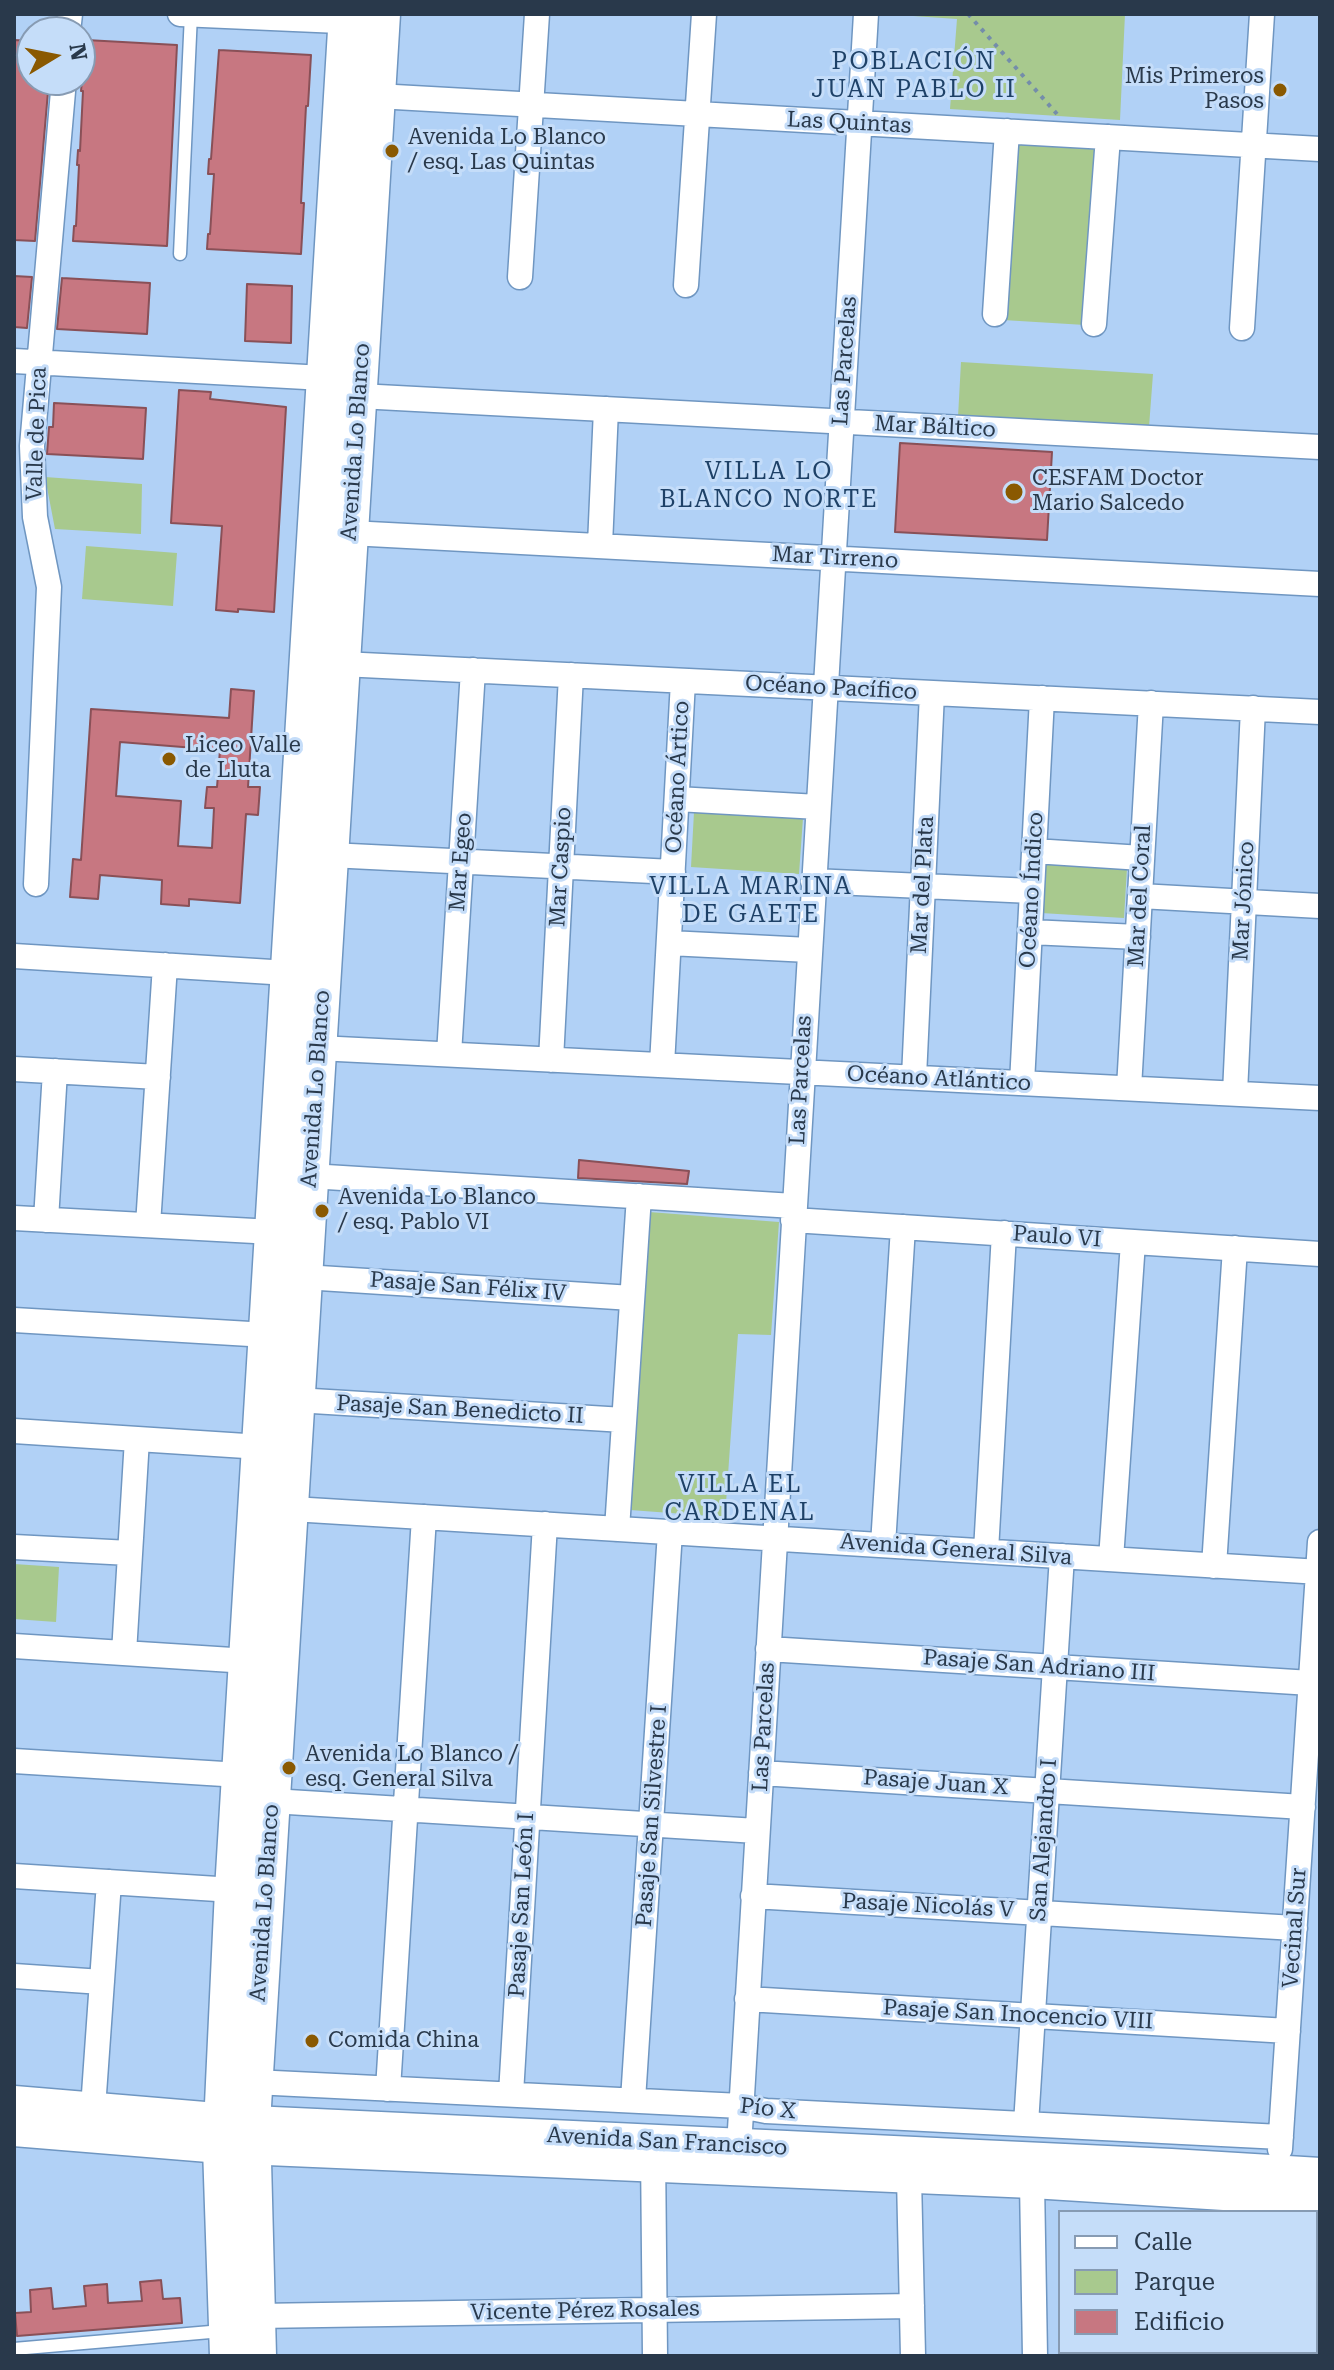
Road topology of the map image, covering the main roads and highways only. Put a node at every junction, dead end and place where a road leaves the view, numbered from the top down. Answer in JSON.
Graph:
{"nodes":[{"id":1,"x":347,"y":17,"type":"edge"},
{"id":2,"x":382,"y":19,"type":"edge"},
{"id":3,"x":303,"y":715,"type":"junction"},
{"id":4,"x":339,"y":717,"type":"junction"},
{"id":5,"x":274,"y":1507,"type":"junction"},
{"id":6,"x":14,"y":2102,"type":"edge"},
{"id":7,"x":14,"y":2130,"type":"edge"},
{"id":8,"x":237,"y":2134,"type":"junction"},
{"id":9,"x":653,"y":2154,"type":"junction"},
{"id":10,"x":1320,"y":2174,"type":"edge"},
{"id":11,"x":1170,"y":2189,"type":"edge"},
{"id":12,"x":1320,"y":2200,"type":"edge"},
{"id":13,"x":238,"y":2334,"type":"edge"},
{"id":14,"x":258,"y":2356,"type":"edge"}],
"edges":[{"from":1,"to":3,"type":"main road","name":"Avenida Lo Blanco"},
{"from":2,"to":4,"type":"main road","name":"Avenida Lo Blanco"},
{"from":3,"to":4,"type":"main road"},
{"from":3,"to":5,"type":"main road","name":"Avenida Lo Blanco"},
{"from":4,"to":5,"type":"main road","name":"Avenida Lo Blanco"},
{"from":5,"to":8,"type":"main road","name":"Avenida Lo Blanco"},
{"from":5,"to":8,"type":"main road","name":"Avenida Lo Blanco"},
{"from":6,"to":8,"type":"main road","name":"Avenida San Francisco"},
{"from":7,"to":8,"type":"main road","name":"Avenida San Francisco"},
{"from":8,"to":9,"type":"main road","name":"Avenida San Francisco"},
{"from":8,"to":13,"type":"main road","name":"Avenida Lo Blanco"},
{"from":9,"to":11,"type":"main road","name":"Avenida San Francisco"},
{"from":9,"to":11,"type":"main road","name":"Avenida San Francisco"},
{"from":10,"to":11,"type":"main road","name":"Avenida San Francisco"},
{"from":11,"to":12,"type":"main road","name":"Avenida San Francisco"},
{"from":13,"to":14,"type":"main road","name":"Avenida Lo Blanco"}]}
